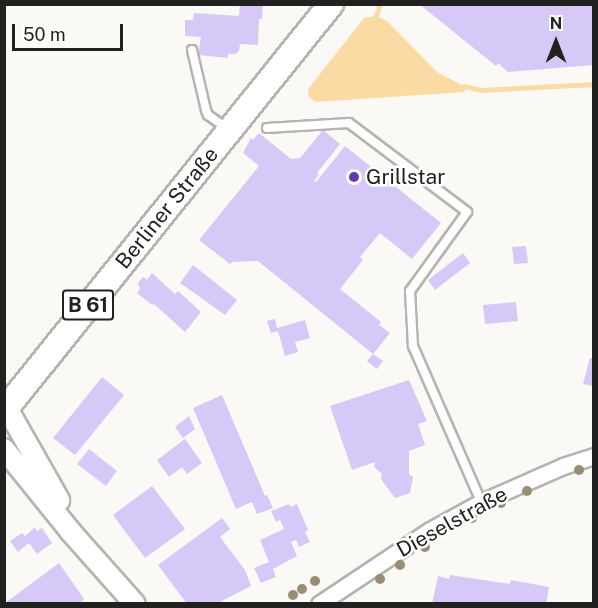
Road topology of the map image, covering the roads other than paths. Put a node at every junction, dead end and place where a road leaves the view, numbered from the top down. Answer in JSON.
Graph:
{"nodes":[{"id":1,"x":331,"y":4,"type":"edge"},
{"id":2,"x":192,"y":50,"type":"dead end"},
{"id":3,"x":267,"y":128,"type":"dead end"},
{"id":4,"x":230,"y":130,"type":"junction"},
{"id":5,"x":6,"y":407,"type":"edge"},
{"id":6,"x":4,"y":449,"type":"edge"},
{"id":7,"x":594,"y":456,"type":"edge"},
{"id":8,"x":481,"y":502,"type":"junction"},
{"id":9,"x":97,"y":560,"type":"junction"},
{"id":10,"x":135,"y":603,"type":"edge"},
{"id":11,"x":319,"y":603,"type":"edge"}],
"edges":[{"from":1,"to":4,"type":"main road","name":"Berliner Straße","number":"B 61"},
{"from":2,"to":4,"type":"lane"},
{"from":3,"to":8,"type":"lane"},
{"from":4,"to":5,"type":"main road","name":"Berliner Straße","number":"B 61"},
{"from":5,"to":9,"type":"street"},
{"from":6,"to":9,"type":"street"},
{"from":7,"to":8,"type":"street","name":"Dieselstraße"},
{"from":8,"to":11,"type":"street","name":"Dieselstraße"},
{"from":9,"to":10,"type":"street"}]}
